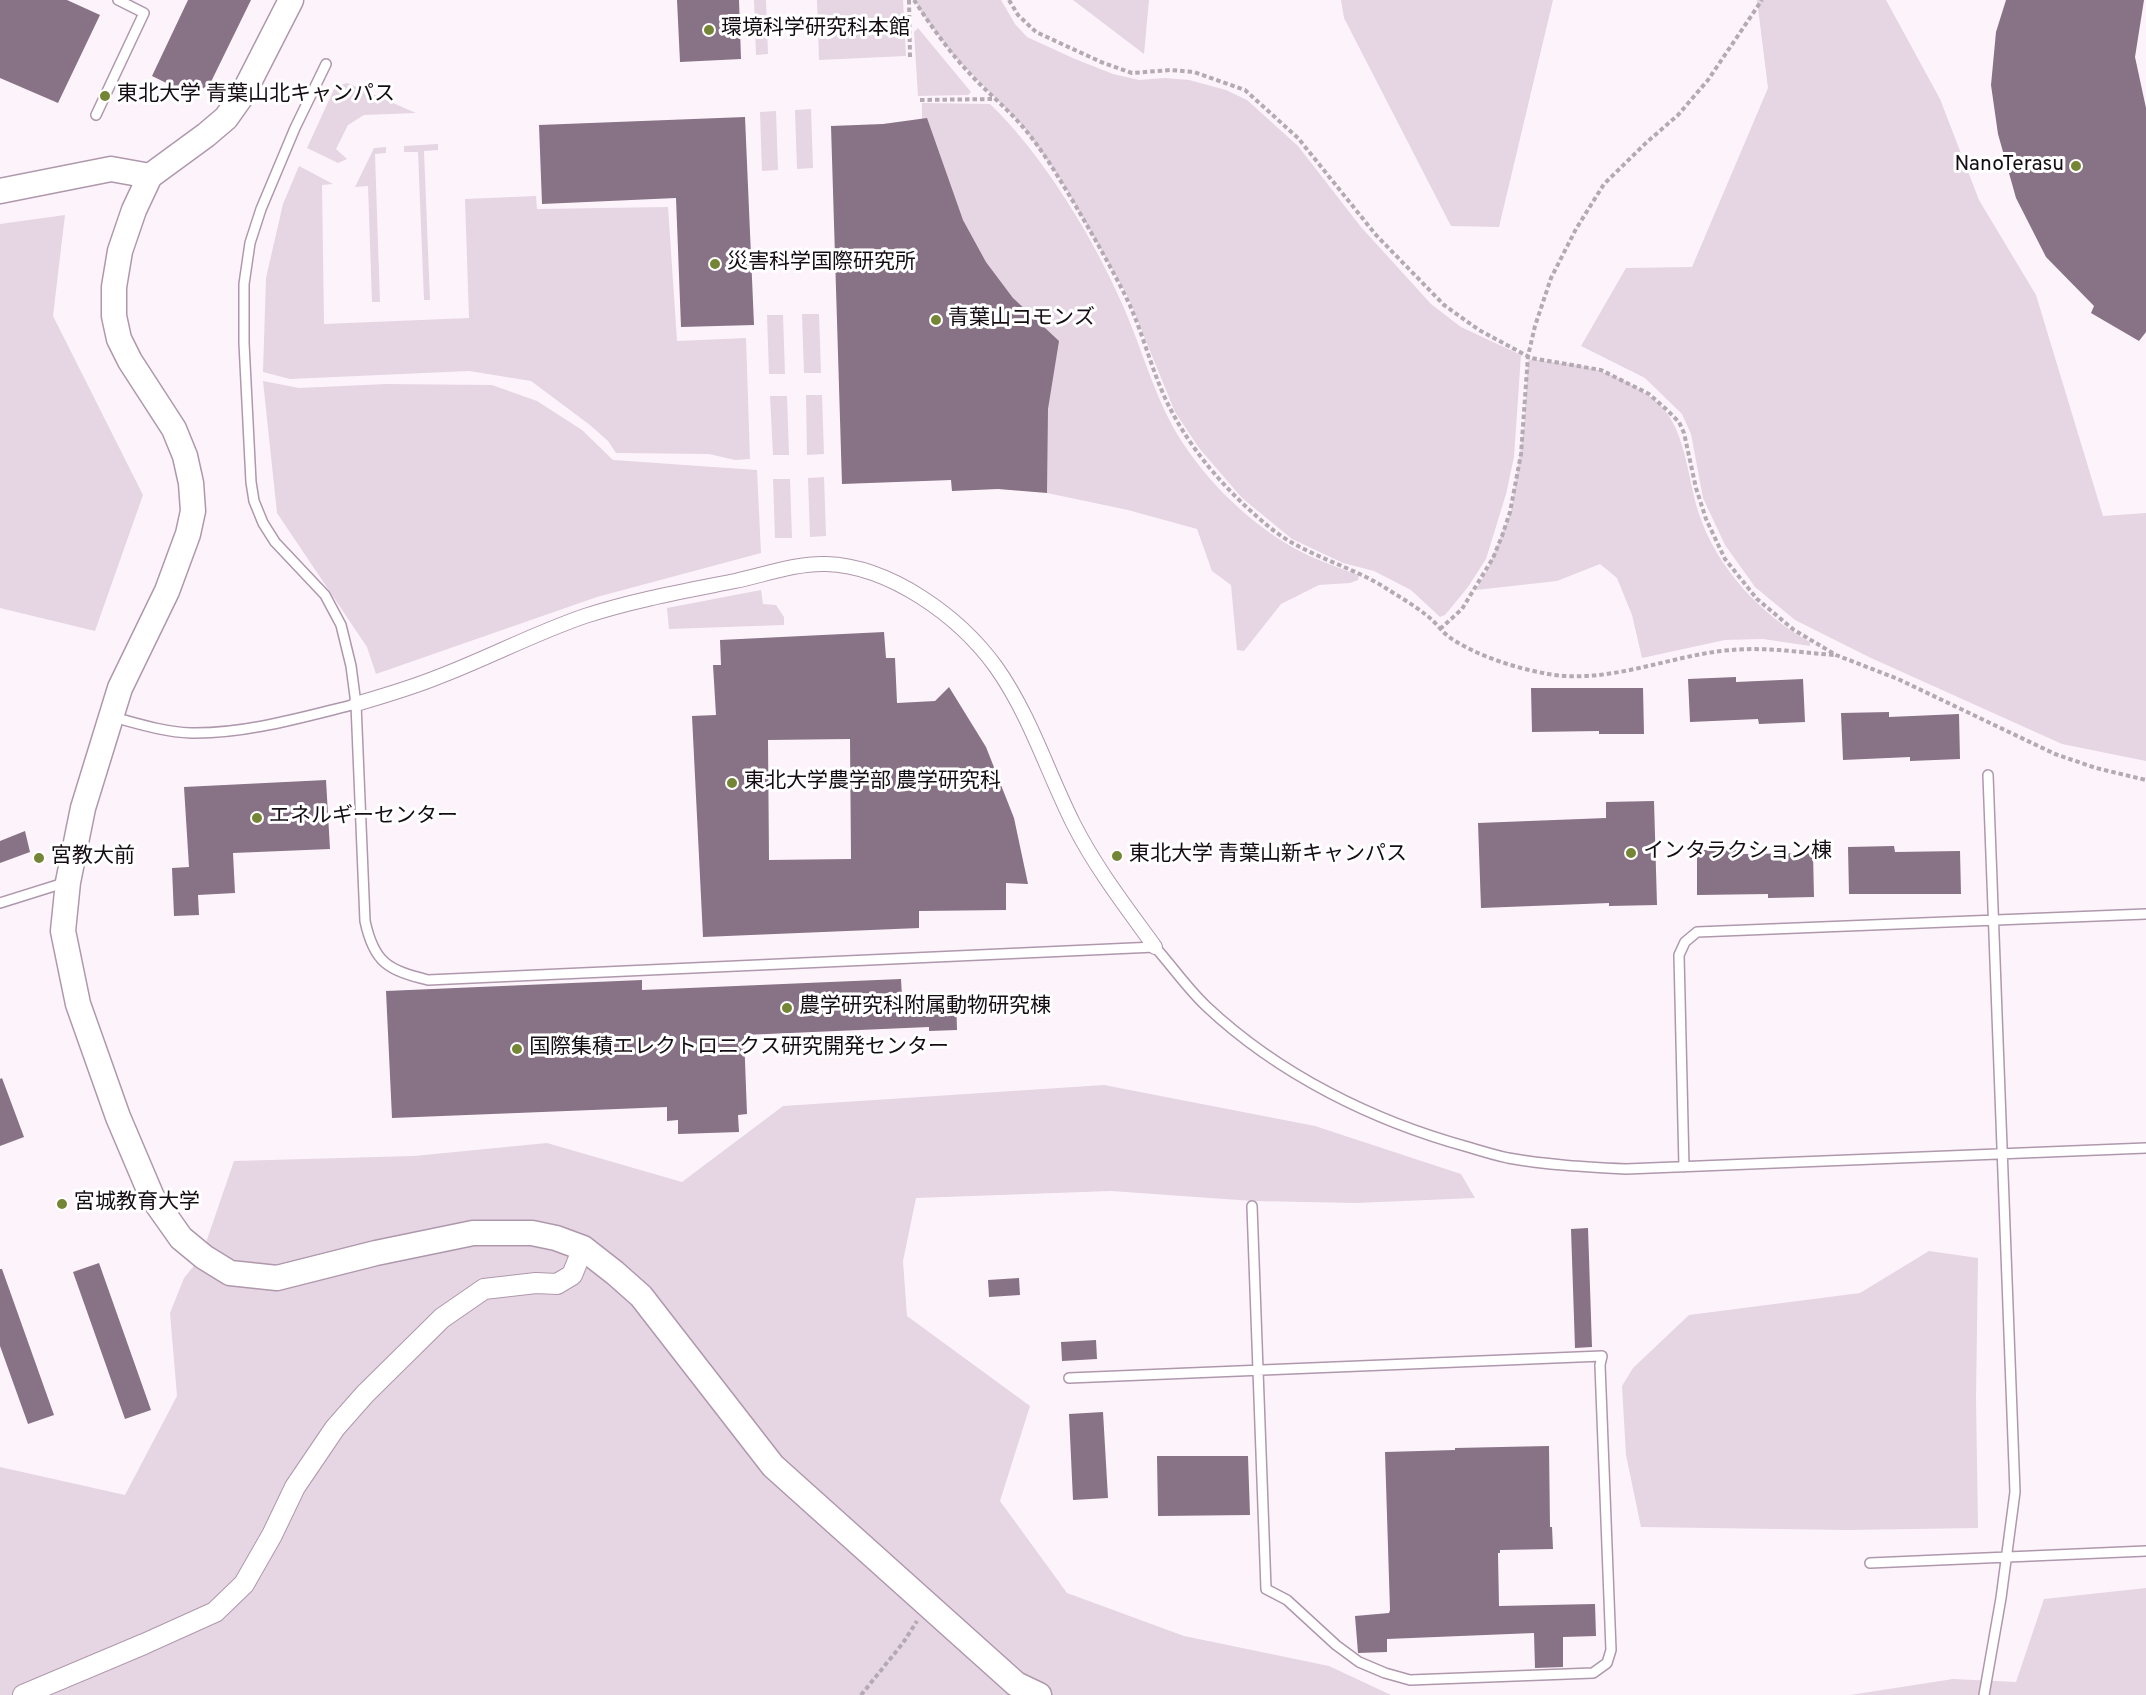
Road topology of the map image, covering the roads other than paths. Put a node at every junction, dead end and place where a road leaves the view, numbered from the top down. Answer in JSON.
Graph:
{"nodes":[{"id":1,"x":118,"y":0,"type":"edge"},
{"id":2,"x":291,"y":0,"type":"edge"},
{"id":3,"x":326,"y":64,"type":"dead end"},
{"id":4,"x":96,"y":116,"type":"dead end"},
{"id":5,"x":150,"y":176,"type":"junction"},
{"id":6,"x":0,"y":191,"type":"edge"},
{"id":7,"x":356,"y":704,"type":"junction"},
{"id":8,"x":111,"y":717,"type":"junction"},
{"id":9,"x":1989,"y":775,"type":"dead end"},
{"id":10,"x":68,"y":882,"type":"junction"},
{"id":11,"x":0,"y":903,"type":"edge"},
{"id":12,"x":2146,"y":914,"type":"edge"},
{"id":13,"x":1993,"y":921,"type":"junction"},
{"id":14,"x":1155,"y":947,"type":"junction"},
{"id":15,"x":2146,"y":1148,"type":"edge"},
{"id":16,"x":2003,"y":1153,"type":"junction"},
{"id":17,"x":1684,"y":1167,"type":"junction"},
{"id":18,"x":1252,"y":1206,"type":"dead end"},
{"id":19,"x":583,"y":1248,"type":"junction"},
{"id":20,"x":1257,"y":1369,"type":"junction"},
{"id":21,"x":1069,"y":1378,"type":"dead end"},
{"id":22,"x":2146,"y":1551,"type":"edge"},
{"id":23,"x":2006,"y":1557,"type":"junction"},
{"id":24,"x":1870,"y":1563,"type":"dead end"},
{"id":25,"x":23,"y":1695,"type":"edge"},
{"id":26,"x":1039,"y":1695,"type":"edge"},
{"id":27,"x":1984,"y":1695,"type":"edge"}],
"edges":[{"from":1,"to":4,"type":"lane"},
{"from":2,"to":5,"type":"street"},
{"from":3,"to":7,"type":"lane"},
{"from":5,"to":6,"type":"street"},
{"from":5,"to":8,"type":"street"},
{"from":7,"to":8,"type":"lane"},
{"from":7,"to":14,"type":"street"},
{"from":7,"to":14,"type":"lane"},
{"from":8,"to":10,"type":"street"},
{"from":9,"to":13,"type":"lane"},
{"from":10,"to":11,"type":"lane"},
{"from":10,"to":19,"type":"street"},
{"from":12,"to":13,"type":"lane"},
{"from":13,"to":16,"type":"lane"},
{"from":13,"to":17,"type":"lane"},
{"from":14,"to":17,"type":"lane"},
{"from":15,"to":16,"type":"lane"},
{"from":16,"to":17,"type":"lane"},
{"from":16,"to":23,"type":"lane"},
{"from":18,"to":20,"type":"lane"},
{"from":19,"to":25,"type":"street"},
{"from":19,"to":26,"type":"street"},
{"from":20,"to":20,"type":"lane"},
{"from":20,"to":21,"type":"lane"},
{"from":22,"to":23,"type":"lane"},
{"from":23,"to":24,"type":"lane"},
{"from":23,"to":27,"type":"lane"}]}
